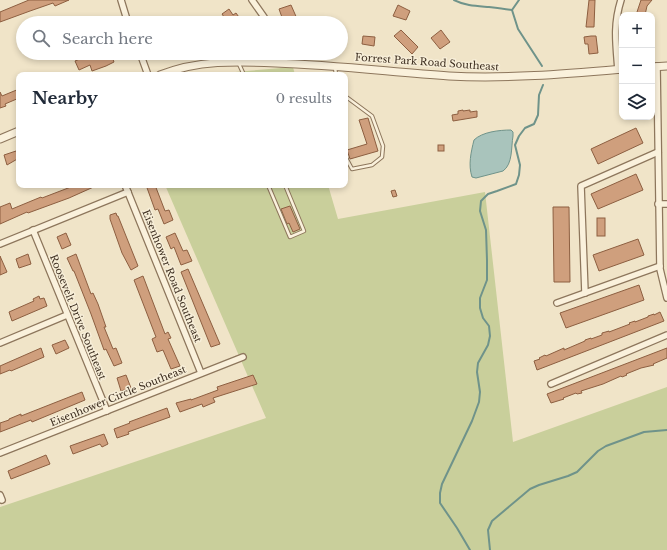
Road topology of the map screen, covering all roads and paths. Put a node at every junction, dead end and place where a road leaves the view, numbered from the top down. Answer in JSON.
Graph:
{"nodes":[{"id":1,"x":121,"y":0,"type":"edge"},
{"id":2,"x":252,"y":0,"type":"edge"},
{"id":3,"x":621,"y":0,"type":"edge"},
{"id":4,"x":126,"y":16,"type":"edge"},
{"id":5,"x":263,"y":16,"type":"edge"},
{"id":6,"x":143,"y":60,"type":"edge"},
{"id":7,"x":238,"y":61,"type":"junction"},
{"id":8,"x":619,"y":61,"type":"edge"},
{"id":9,"x":270,"y":62,"type":"joint"},
{"id":10,"x":335,"y":66,"type":"junction"},
{"id":11,"x":667,"y":66,"type":"edge"},
{"id":12,"x":655,"y":67,"type":"edge"},
{"id":13,"x":619,"y":70,"type":"edge"},
{"id":14,"x":147,"y":72,"type":"edge"},
{"id":15,"x":169,"y":72,"type":"edge"},
{"id":16,"x":243,"y":72,"type":"edge"},
{"id":17,"x":336,"y":72,"type":"edge"},
{"id":18,"x":655,"y":84,"type":"edge"},
{"id":19,"x":348,"y":98,"type":"edge"},
{"id":20,"x":16,"y":132,"type":"edge"},
{"id":21,"x":0,"y":139,"type":"edge"},
{"id":22,"x":658,"y":152,"type":"junction"},
{"id":23,"x":348,"y":162,"type":"edge"},
{"id":24,"x":126,"y":188,"type":"edge"},
{"id":25,"x":269,"y":188,"type":"edge"},
{"id":26,"x":286,"y":188,"type":"edge"},
{"id":27,"x":128,"y":192,"type":"junction"},
{"id":28,"x":658,"y":204,"type":"junction"},
{"id":29,"x":667,"y":204,"type":"edge"},
{"id":30,"x":33,"y":230,"type":"junction"},
{"id":31,"x":0,"y":244,"type":"edge"},
{"id":32,"x":660,"y":266,"type":"junction"},
{"id":33,"x":585,"y":293,"type":"junction"},
{"id":34,"x":667,"y":298,"type":"edge"},
{"id":35,"x":557,"y":303,"type":"dead end"},
{"id":36,"x":68,"y":315,"type":"junction"},
{"id":37,"x":667,"y":335,"type":"edge"},
{"id":38,"x":0,"y":343,"type":"edge"},
{"id":39,"x":243,"y":357,"type":"dead end"},
{"id":40,"x":201,"y":373,"type":"junction"},
{"id":41,"x":551,"y":384,"type":"dead end"},
{"id":42,"x":107,"y":410,"type":"junction"},
{"id":43,"x":0,"y":453,"type":"edge"}],
"edges":[{"from":1,"to":4,"type":"street"},
{"from":2,"to":5,"type":"street"},
{"from":3,"to":8,"type":"street"},
{"from":6,"to":14,"type":"street"},
{"from":7,"to":9,"type":"street","name":"Forrest Park Road Southeast"},
{"from":7,"to":15,"type":"street","name":"Forrest Park Road Southeast"},
{"from":7,"to":16,"type":"lane"},
{"from":9,"to":10,"type":"street","name":"Forrest Park Road Southeast"},
{"from":10,"to":13,"type":"street","name":"Forrest Park Road Southeast"},
{"from":10,"to":17,"type":"lane"},
{"from":11,"to":12,"type":"street"},
{"from":18,"to":22,"type":"street"},
{"from":19,"to":23,"type":"lane"},
{"from":20,"to":21,"type":"street"},
{"from":22,"to":28,"type":"street"},
{"from":22,"to":33,"type":"street"},
{"from":24,"to":27,"type":"street","name":"Eisenhower Road Southeast"},
{"from":25,"to":26,"type":"lane"},
{"from":27,"to":30,"type":"street"},
{"from":27,"to":40,"type":"street","name":"Eisenhower Road Southeast"},
{"from":28,"to":29,"type":"street"},
{"from":28,"to":32,"type":"street"},
{"from":30,"to":31,"type":"street"},
{"from":30,"to":36,"type":"street","name":"Roosevelt Drive Southeast"},
{"from":32,"to":33,"type":"street"},
{"from":32,"to":34,"type":"street"},
{"from":33,"to":35,"type":"street"},
{"from":36,"to":38,"type":"street"},
{"from":36,"to":42,"type":"street","name":"Roosevelt Drive Southeast"},
{"from":37,"to":41,"type":"street"},
{"from":39,"to":40,"type":"street","name":"Eisenhower Circle Southeast"},
{"from":40,"to":42,"type":"street","name":"Eisenhower Circle Southeast"},
{"from":42,"to":43,"type":"street","name":"Eisenhower Circle Southeast"}]}
